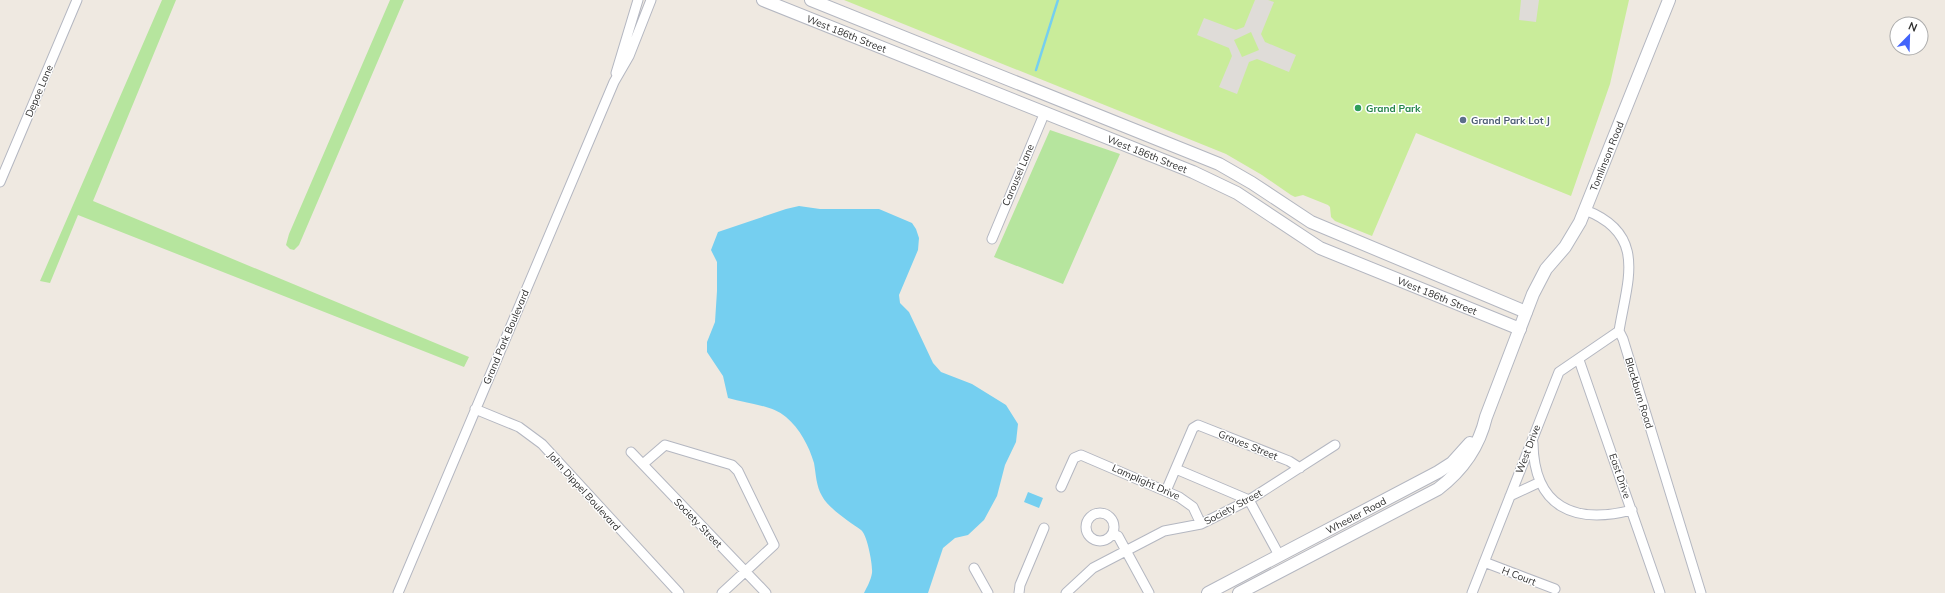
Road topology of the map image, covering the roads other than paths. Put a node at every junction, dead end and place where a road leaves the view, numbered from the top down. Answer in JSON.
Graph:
{"nodes":[{"id":1,"x":77,"y":0,"type":"edge"},
{"id":2,"x":638,"y":0,"type":"edge"},
{"id":3,"x":651,"y":0,"type":"edge"},
{"id":4,"x":763,"y":0,"type":"edge"},
{"id":5,"x":811,"y":0,"type":"edge"},
{"id":6,"x":1669,"y":0,"type":"edge"},
{"id":7,"x":614,"y":82,"type":"junction"},
{"id":8,"x":1045,"y":112,"type":"junction"},
{"id":9,"x":1133,"y":129,"type":"junction"},
{"id":10,"x":1128,"y":145,"type":"junction"},
{"id":11,"x":0,"y":182,"type":"edge"},
{"id":12,"x":1585,"y":210,"type":"junction"},
{"id":13,"x":992,"y":239,"type":"dead end"},
{"id":14,"x":1527,"y":308,"type":"junction"},
{"id":15,"x":1520,"y":329,"type":"junction"},
{"id":16,"x":1619,"y":331,"type":"junction"},
{"id":17,"x":1579,"y":360,"type":"junction"},
{"id":18,"x":475,"y":410,"type":"junction"},
{"id":19,"x":1486,"y":417,"type":"junction"},
{"id":20,"x":1533,"y":437,"type":"junction"},
{"id":21,"x":1335,"y":445,"type":"dead end"},
{"id":22,"x":631,"y":452,"type":"dead end"},
{"id":23,"x":643,"y":464,"type":"junction"},
{"id":24,"x":1300,"y":468,"type":"junction"},
{"id":25,"x":1176,"y":469,"type":"junction"},
{"id":26,"x":1540,"y":482,"type":"junction"},
{"id":27,"x":1061,"y":487,"type":"dead end"},
{"id":28,"x":1166,"y":491,"type":"junction"},
{"id":29,"x":1510,"y":496,"type":"junction"},
{"id":30,"x":1249,"y":500,"type":"junction"},
{"id":31,"x":1632,"y":510,"type":"junction"},
{"id":32,"x":1201,"y":524,"type":"junction"},
{"id":33,"x":1044,"y":528,"type":"dead end"},
{"id":34,"x":1113,"y":534,"type":"dead end"},
{"id":35,"x":1126,"y":551,"type":"junction"},
{"id":36,"x":1279,"y":555,"type":"junction"},
{"id":37,"x":1484,"y":562,"type":"junction"},
{"id":38,"x":974,"y":568,"type":"dead end"},
{"id":39,"x":745,"y":572,"type":"junction"},
{"id":40,"x":1555,"y":589,"type":"dead end"},
{"id":41,"x":398,"y":593,"type":"edge"},
{"id":42,"x":679,"y":593,"type":"edge"},
{"id":43,"x":722,"y":593,"type":"edge"},
{"id":44,"x":766,"y":593,"type":"edge"},
{"id":45,"x":988,"y":593,"type":"edge"},
{"id":46,"x":1019,"y":593,"type":"edge"},
{"id":47,"x":1066,"y":593,"type":"edge"},
{"id":48,"x":1149,"y":593,"type":"edge"},
{"id":49,"x":1208,"y":593,"type":"edge"},
{"id":50,"x":1239,"y":593,"type":"edge"},
{"id":51,"x":1472,"y":593,"type":"edge"},
{"id":52,"x":1660,"y":593,"type":"edge"},
{"id":53,"x":1700,"y":593,"type":"edge"}],
"edges":[{"from":1,"to":11,"type":"street","name":"Depoe Lane"},
{"from":2,"to":7,"type":"street","name":"Grand Park Boulevard"},
{"from":3,"to":7,"type":"street","name":"Grand Park Boulevard"},
{"from":4,"to":8,"type":"street","name":"West 186th Street"},
{"from":5,"to":9,"type":"street","name":"West 186th Street"},
{"from":6,"to":12,"type":"street","name":"Tomlinson Road"},
{"from":7,"to":18,"type":"street","name":"Grand Park Boulevard"},
{"from":8,"to":10,"type":"street","name":"West 186th Street"},
{"from":8,"to":13,"type":"street","name":"Carousel Lane"},
{"from":9,"to":10,"type":"street"},
{"from":9,"to":14,"type":"street","name":"West 186th Street"},
{"from":10,"to":15,"type":"street","name":"West 186th Street"},
{"from":12,"to":14,"type":"street","name":"Tomlinson Road"},
{"from":12,"to":16,"type":"street"},
{"from":14,"to":15,"type":"street","name":"Wheeler Road"},
{"from":15,"to":19,"type":"street","name":"Wheeler Road"},
{"from":16,"to":17,"type":"street","name":"West Drive"},
{"from":16,"to":53,"type":"street","name":"Blackburn Road"},
{"from":17,"to":20,"type":"street","name":"West Drive"},
{"from":17,"to":31,"type":"street","name":"East Drive"},
{"from":18,"to":41,"type":"street","name":"Grand Park Boulevard"},
{"from":18,"to":42,"type":"street","name":"John Dippel Boulevard"},
{"from":19,"to":36,"type":"street","name":"Wheeler Road"},
{"from":19,"to":50,"type":"street","name":"Wheeler Road"},
{"from":20,"to":26,"type":"street"},
{"from":20,"to":29,"type":"street","name":"West Drive"},
{"from":21,"to":24,"type":"street","name":"Society Street"},
{"from":22,"to":23,"type":"street","name":"Society Street"},
{"from":23,"to":39,"type":"street","name":"Society Street"},
{"from":23,"to":39,"type":"street"},
{"from":24,"to":25,"type":"street","name":"Graves Street"},
{"from":24,"to":30,"type":"street","name":"Society Street"},
{"from":25,"to":28,"type":"street"},
{"from":25,"to":30,"type":"street"},
{"from":26,"to":29,"type":"street"},
{"from":26,"to":31,"type":"street"},
{"from":27,"to":28,"type":"street","name":"Lamplight Drive"},
{"from":28,"to":32,"type":"street","name":"Lamplight Drive"},
{"from":29,"to":37,"type":"street","name":"West Drive"},
{"from":30,"to":32,"type":"street","name":"Society Street"},
{"from":30,"to":36,"type":"street"},
{"from":31,"to":52,"type":"street","name":"East Drive"},
{"from":32,"to":35,"type":"street","name":"Society Street"},
{"from":33,"to":46,"type":"street"},
{"from":34,"to":35,"type":"street"},
{"from":35,"to":47,"type":"street","name":"Society Street"},
{"from":35,"to":48,"type":"street"},
{"from":36,"to":49,"type":"street","name":"Wheeler Road"},
{"from":37,"to":40,"type":"street","name":"H Court"},
{"from":37,"to":51,"type":"street","name":"West Drive"},
{"from":38,"to":45,"type":"street"},
{"from":39,"to":43,"type":"street"},
{"from":39,"to":44,"type":"street","name":"Society Street"}]}
